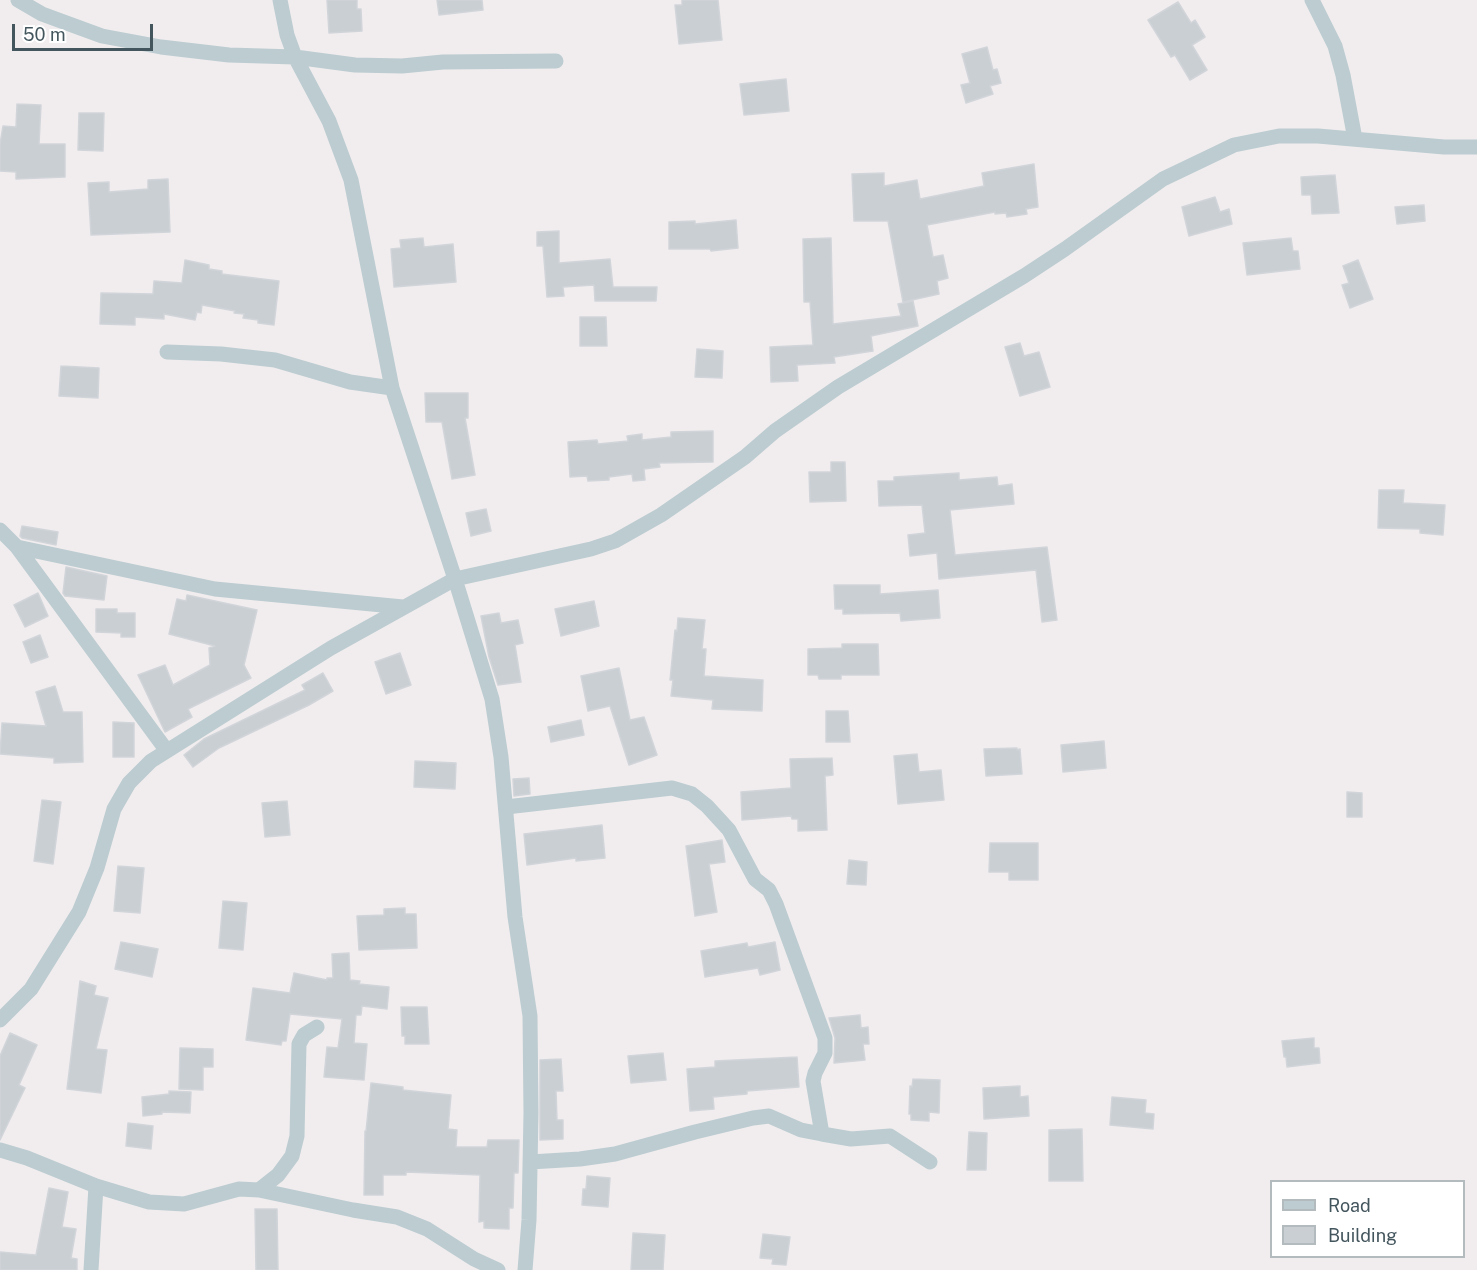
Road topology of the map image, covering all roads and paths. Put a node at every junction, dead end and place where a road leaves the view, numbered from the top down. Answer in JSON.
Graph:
{"nodes":[{"id":1,"x":18,"y":0,"type":"edge"},
{"id":2,"x":280,"y":0,"type":"edge"},
{"id":3,"x":1312,"y":0,"type":"edge"},
{"id":4,"x":295,"y":57,"type":"junction"},
{"id":5,"x":556,"y":61,"type":"dead end"},
{"id":6,"x":1355,"y":139,"type":"junction"},
{"id":7,"x":1477,"y":147,"type":"edge"},
{"id":8,"x":166,"y":352,"type":"dead end"},
{"id":9,"x":392,"y":388,"type":"junction"},
{"id":10,"x":0,"y":530,"type":"edge"},
{"id":11,"x":17,"y":547,"type":"junction"},
{"id":12,"x":455,"y":579,"type":"junction"},
{"id":13,"x":402,"y":607,"type":"junction"},
{"id":14,"x":167,"y":751,"type":"junction"},
{"id":15,"x":506,"y":807,"type":"junction"},
{"id":16,"x":0,"y":1020,"type":"edge"},
{"id":17,"x":317,"y":1027,"type":"dead end"},
{"id":18,"x":822,"y":1134,"type":"junction"},
{"id":19,"x":0,"y":1150,"type":"edge"},
{"id":20,"x":530,"y":1162,"type":"junction"},
{"id":21,"x":930,"y":1162,"type":"dead end"},
{"id":22,"x":96,"y":1186,"type":"junction"},
{"id":23,"x":259,"y":1190,"type":"junction"},
{"id":24,"x":91,"y":1270,"type":"edge"},
{"id":25,"x":498,"y":1270,"type":"edge"},
{"id":26,"x":525,"y":1270,"type":"edge"}],
"edges":[{"from":1,"to":4,"type":"street"},
{"from":2,"to":4,"type":"street"},
{"from":3,"to":6,"type":"street"},
{"from":4,"to":5,"type":"street"},
{"from":4,"to":9,"type":"street"},
{"from":6,"to":7,"type":"street"},
{"from":6,"to":12,"type":"street"},
{"from":8,"to":9,"type":"street"},
{"from":9,"to":12,"type":"street"},
{"from":10,"to":11,"type":"street"},
{"from":11,"to":13,"type":"street"},
{"from":11,"to":14,"type":"street"},
{"from":12,"to":13,"type":"street"},
{"from":12,"to":15,"type":"street"},
{"from":13,"to":14,"type":"street"},
{"from":14,"to":16,"type":"street"},
{"from":15,"to":18,"type":"street"},
{"from":15,"to":20,"type":"street"},
{"from":17,"to":23,"type":"street"},
{"from":18,"to":20,"type":"street"},
{"from":18,"to":21,"type":"street"},
{"from":19,"to":22,"type":"street"},
{"from":20,"to":26,"type":"street"},
{"from":22,"to":23,"type":"street"},
{"from":22,"to":24,"type":"street"},
{"from":23,"to":25,"type":"street"}]}
